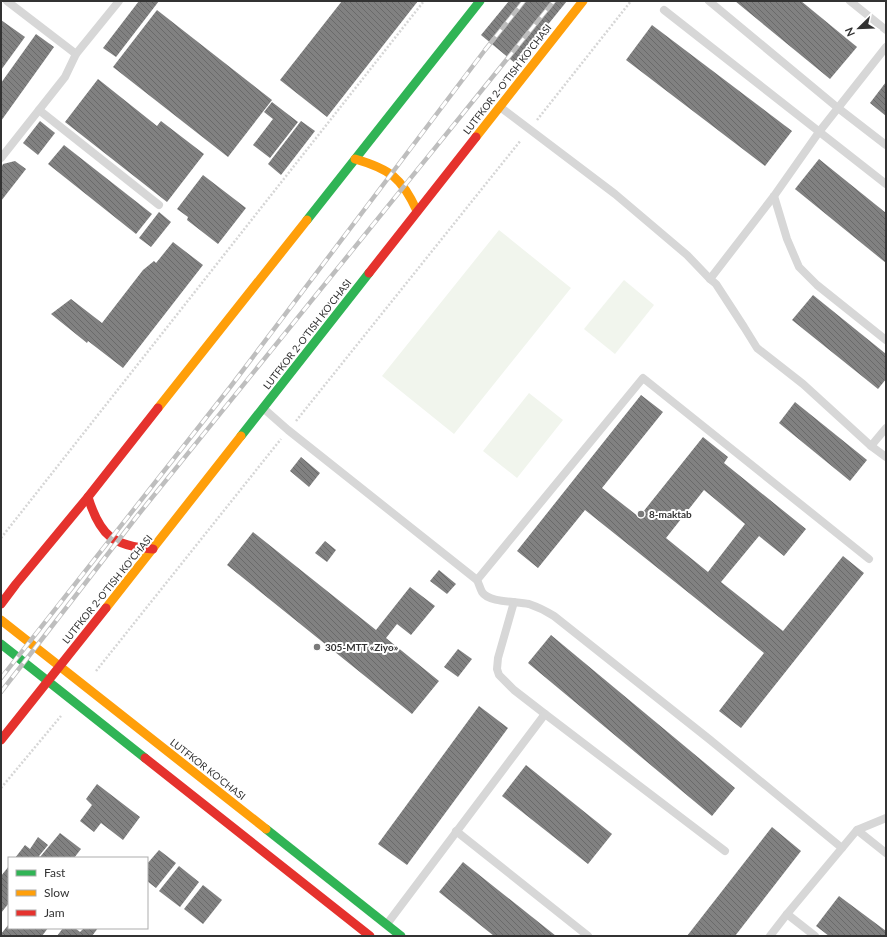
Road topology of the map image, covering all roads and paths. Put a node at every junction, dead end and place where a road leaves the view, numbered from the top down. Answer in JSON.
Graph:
{"nodes":[{"id":1,"x":7,"y":1,"type":"edge"},
{"id":2,"x":119,"y":1,"type":"edge"},
{"id":3,"x":424,"y":1,"type":"edge"},
{"id":4,"x":480,"y":1,"type":"edge"},
{"id":5,"x":583,"y":1,"type":"edge"},
{"id":6,"x":631,"y":1,"type":"edge"},
{"id":7,"x":708,"y":1,"type":"edge"},
{"id":8,"x":850,"y":1,"type":"edge"},
{"id":9,"x":664,"y":10,"type":"dead end"},
{"id":10,"x":886,"y":30,"type":"edge"},
{"id":11,"x":886,"y":47,"type":"edge"},
{"id":12,"x":76,"y":54,"type":"junction"},
{"id":13,"x":500,"y":106,"type":"junction"},
{"id":14,"x":838,"y":108,"type":"junction"},
{"id":15,"x":39,"y":110,"type":"junction"},
{"id":16,"x":530,"y":129,"type":"junction"},
{"id":17,"x":819,"y":132,"type":"junction"},
{"id":18,"x":886,"y":145,"type":"edge"},
{"id":19,"x":1,"y":158,"type":"edge"},
{"id":20,"x":355,"y":159,"type":"junction"},
{"id":21,"x":886,"y":184,"type":"edge"},
{"id":22,"x":774,"y":196,"type":"junction"},
{"id":23,"x":159,"y":205,"type":"dead end"},
{"id":24,"x":417,"y":211,"type":"junction"},
{"id":25,"x":710,"y":279,"type":"junction"},
{"id":26,"x":886,"y":340,"type":"edge"},
{"id":27,"x":262,"y":408,"type":"junction"},
{"id":28,"x":886,"y":428,"type":"edge"},
{"id":29,"x":288,"y":430,"type":"junction"},
{"id":30,"x":872,"y":446,"type":"junction"},
{"id":31,"x":886,"y":457,"type":"edge"},
{"id":32,"x":88,"y":497,"type":"junction"},
{"id":33,"x":1,"y":538,"type":"edge"},
{"id":34,"x":153,"y":549,"type":"junction"},
{"id":35,"x":869,"y":559,"type":"dead end"},
{"id":36,"x":477,"y":580,"type":"junction"},
{"id":37,"x":514,"y":602,"type":"junction"},
{"id":38,"x":1,"y":604,"type":"edge"},
{"id":39,"x":1,"y":620,"type":"edge"},
{"id":40,"x":1,"y":644,"type":"edge"},
{"id":41,"x":60,"y":666,"type":"junction"},
{"id":42,"x":48,"y":681,"type":"junction"},
{"id":43,"x":85,"y":686,"type":"junction"},
{"id":44,"x":73,"y":701,"type":"junction"},
{"id":45,"x":545,"y":714,"type":"junction"},
{"id":46,"x":1,"y":740,"type":"edge"},
{"id":47,"x":1,"y":788,"type":"edge"},
{"id":48,"x":886,"y":818,"type":"edge"},
{"id":49,"x":857,"y":830,"type":"junction"},
{"id":50,"x":456,"y":831,"type":"junction"},
{"id":51,"x":842,"y":848,"type":"junction"},
{"id":52,"x":725,"y":851,"type":"dead end"},
{"id":53,"x":886,"y":853,"type":"edge"},
{"id":54,"x":787,"y":914,"type":"junction"},
{"id":55,"x":384,"y":927,"type":"junction"},
{"id":56,"x":370,"y":936,"type":"edge"},
{"id":57,"x":401,"y":936,"type":"edge"},
{"id":58,"x":588,"y":936,"type":"edge"},
{"id":59,"x":770,"y":936,"type":"edge"},
{"id":60,"x":814,"y":936,"type":"edge"}],
"edges":[{"from":1,"to":12,"type":"lane"},
{"from":2,"to":12,"type":"lane"},
{"from":3,"to":33,"type":"path"},
{"from":4,"to":20,"type":"main road"},
{"from":5,"to":13,"type":"main road","name":"LUTFKOR 2-O'TISH KO'CHASI"},
{"from":6,"to":16,"type":"path"},
{"from":7,"to":14,"type":"lane"},
{"from":8,"to":10,"type":"lane"},
{"from":9,"to":17,"type":"lane"},
{"from":11,"to":14,"type":"lane"},
{"from":12,"to":15,"type":"lane"},
{"from":13,"to":16,"type":"lane"},
{"from":13,"to":24,"type":"main road","name":"LUTFKOR 2-O'TISH KO'CHASI"},
{"from":14,"to":17,"type":"lane"},
{"from":14,"to":18,"type":"lane"},
{"from":15,"to":19,"type":"lane"},
{"from":15,"to":23,"type":"lane"},
{"from":16,"to":25,"type":"lane"},
{"from":16,"to":29,"type":"path"},
{"from":17,"to":21,"type":"lane"},
{"from":17,"to":22,"type":"lane"},
{"from":20,"to":24,"type":"main road"},
{"from":20,"to":32,"type":"main road"},
{"from":22,"to":25,"type":"lane"},
{"from":22,"to":26,"type":"lane"},
{"from":24,"to":27,"type":"main road","name":"LUTFKOR 2-O'TISH KO'CHASI"},
{"from":25,"to":30,"type":"lane"},
{"from":27,"to":29,"type":"lane"},
{"from":27,"to":34,"type":"main road","name":"LUTFKOR 2-O'TISH KO'CHASI"},
{"from":28,"to":30,"type":"lane"},
{"from":29,"to":36,"type":"lane"},
{"from":29,"to":43,"type":"path"},
{"from":30,"to":31,"type":"lane"},
{"from":32,"to":34,"type":"main road"},
{"from":32,"to":38,"type":"main road"},
{"from":34,"to":41,"type":"main road","name":"LUTFKOR 2-O'TISH KO'CHASI"},
{"from":35,"to":36,"type":"lane"},
{"from":36,"to":37,"type":"lane"},
{"from":37,"to":45,"type":"lane"},
{"from":37,"to":51,"type":"lane"},
{"from":39,"to":41,"type":"main road","name":"LUTFKOR KO'CHASI"},
{"from":40,"to":42,"type":"main road"},
{"from":41,"to":42,"type":"main road","name":"LUTFKOR 2-O'TISH KO'CHASI"},
{"from":41,"to":43,"type":"main road","name":"LUTFKOR KO'CHASI"},
{"from":42,"to":44,"type":"main road"},
{"from":42,"to":46,"type":"main road","name":"LUTFKOR 2-O'TISH KO'CHASI"},
{"from":43,"to":55,"type":"main road","name":"LUTFKOR KO'CHASI"},
{"from":44,"to":47,"type":"path"},
{"from":44,"to":56,"type":"main road"},
{"from":45,"to":50,"type":"lane"},
{"from":45,"to":52,"type":"lane"},
{"from":48,"to":49,"type":"lane"},
{"from":49,"to":51,"type":"lane"},
{"from":49,"to":53,"type":"lane"},
{"from":50,"to":55,"type":"lane"},
{"from":50,"to":58,"type":"lane"},
{"from":51,"to":54,"type":"lane"},
{"from":54,"to":59,"type":"lane"},
{"from":54,"to":60,"type":"lane"},
{"from":55,"to":57,"type":"main road","name":"LUTFKOR KO'CHASI"}]}
